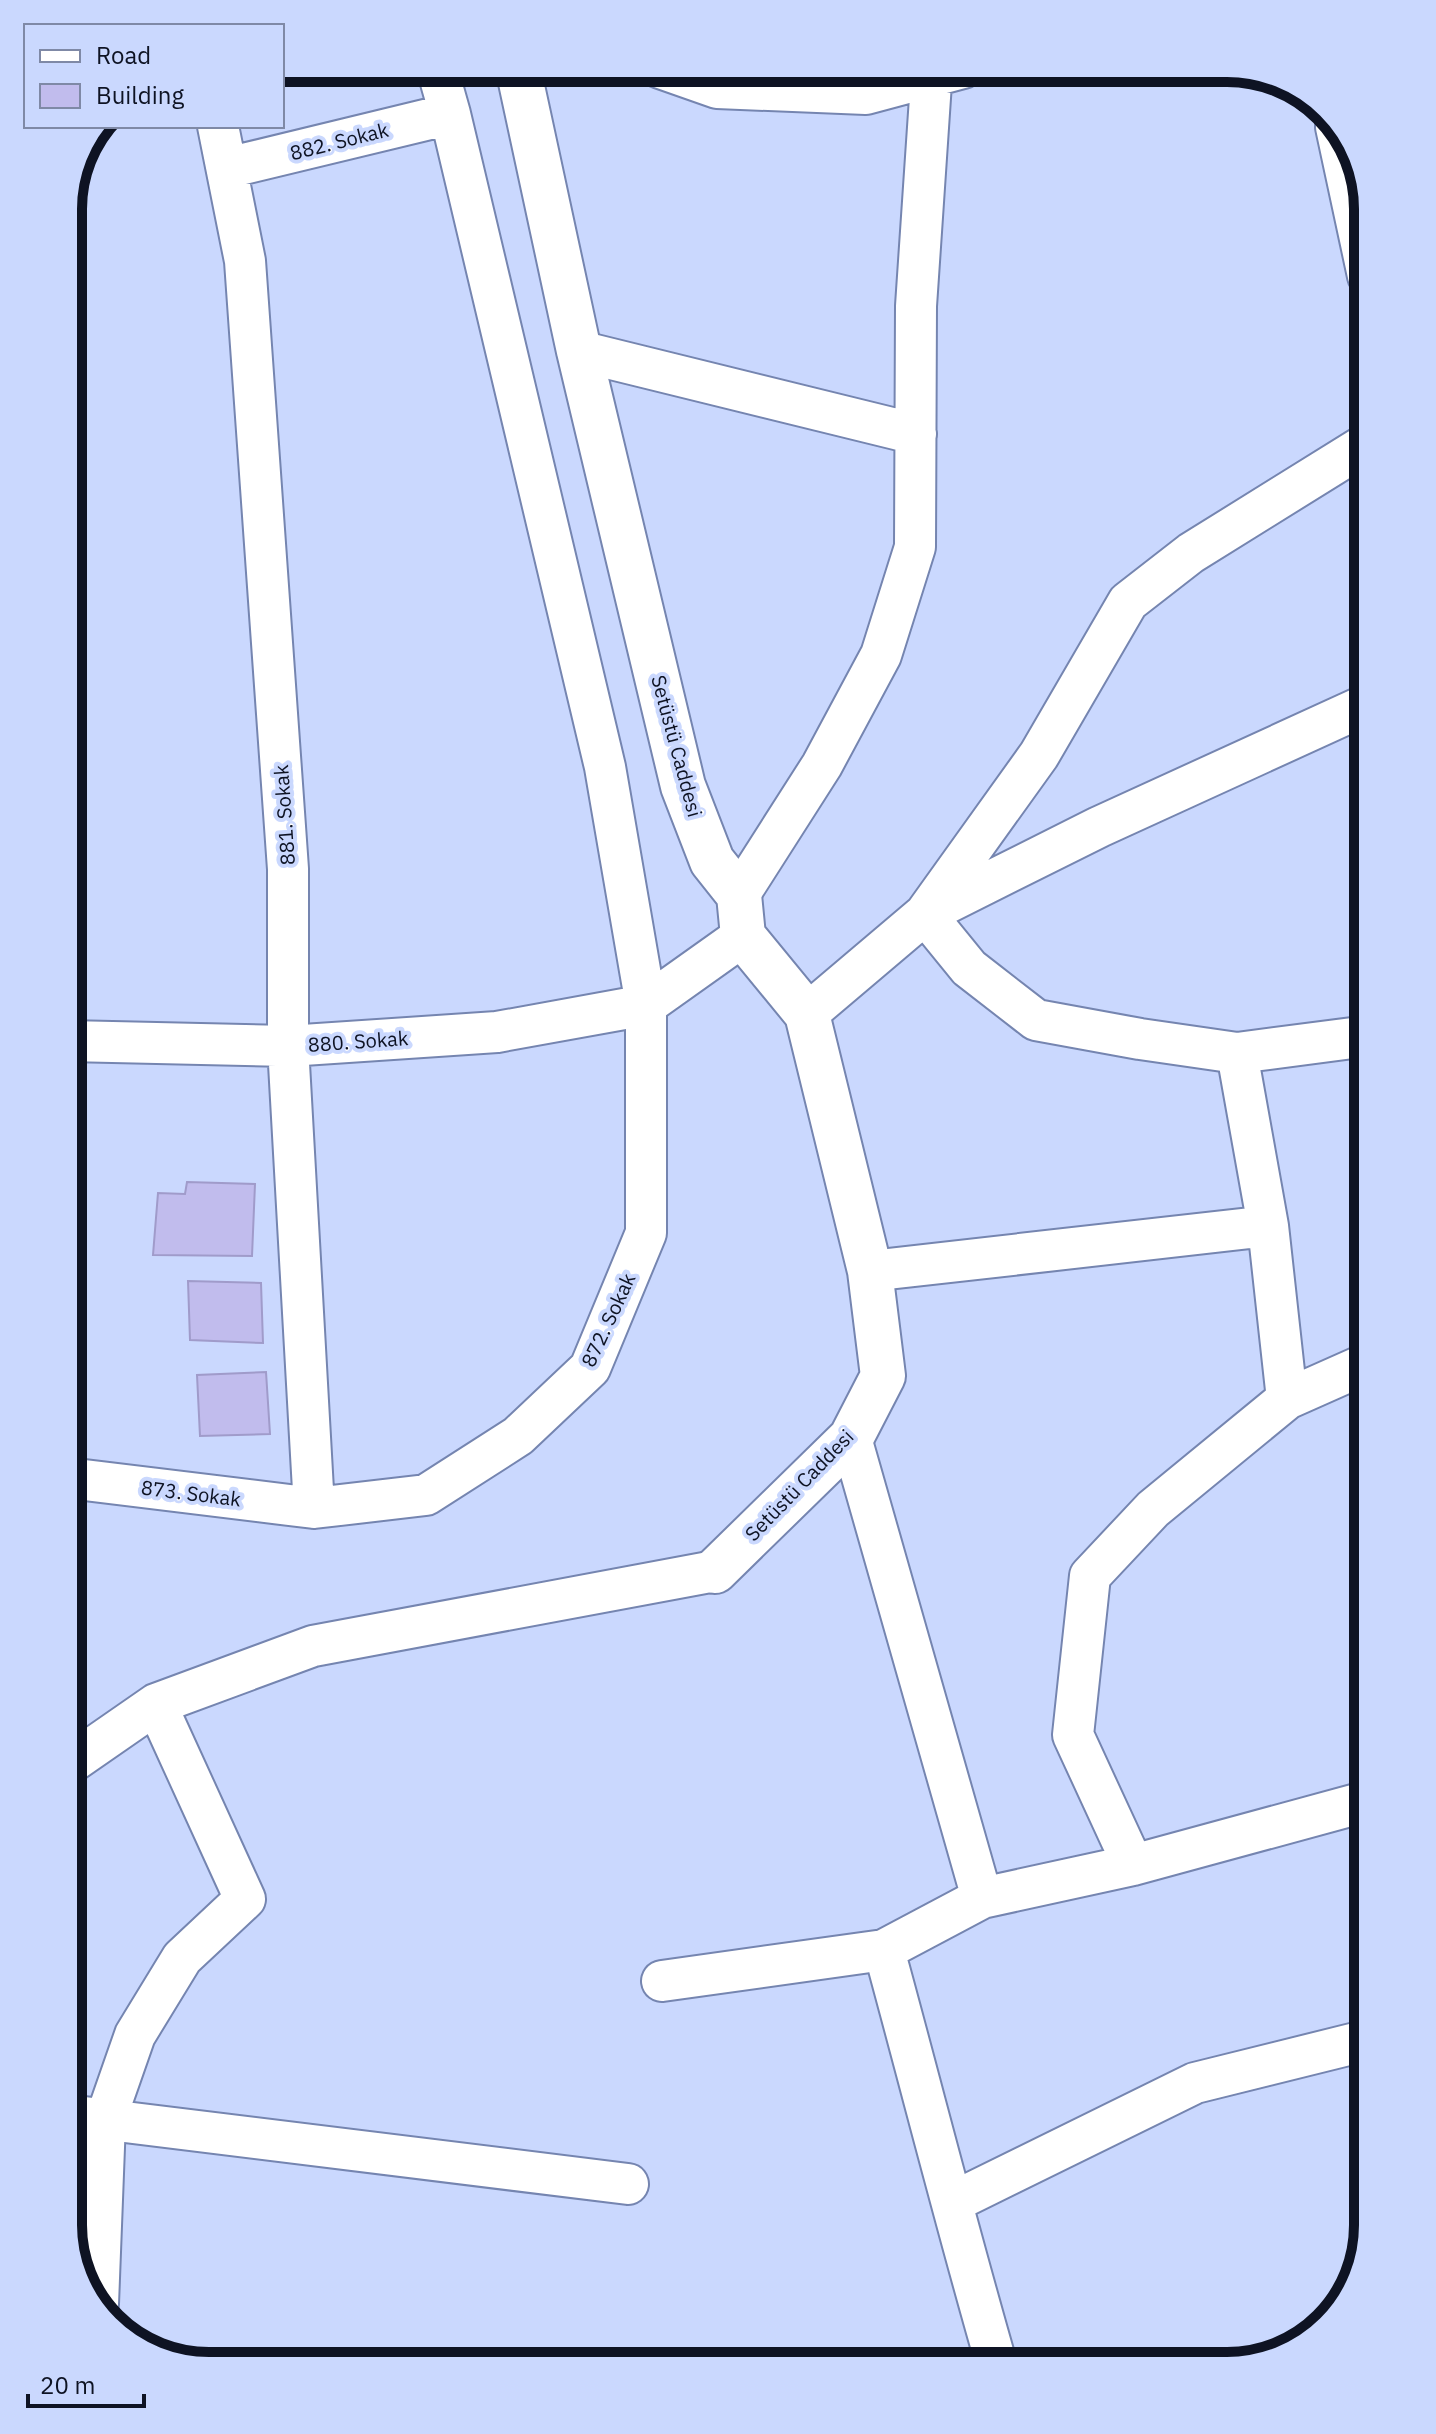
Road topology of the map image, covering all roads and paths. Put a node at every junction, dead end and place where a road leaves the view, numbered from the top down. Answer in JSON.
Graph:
{"nodes":[{"id":1,"x":441,"y":82,"type":"edge"},
{"id":2,"x":521,"y":82,"type":"edge"},
{"id":3,"x":700,"y":82,"type":"edge"},
{"id":4,"x":906,"y":82,"type":"edge"},
{"id":5,"x":941,"y":82,"type":"edge"},
{"id":6,"x":450,"y":114,"type":"junction"},
{"id":7,"x":218,"y":128,"type":"edge"},
{"id":8,"x":1342,"y":156,"type":"edge"},
{"id":9,"x":227,"y":168,"type":"junction"},
{"id":10,"x":1354,"y":211,"type":"edge"},
{"id":11,"x":579,"y":351,"type":"junction"},
{"id":12,"x":916,"y":434,"type":"junction"},
{"id":13,"x":1354,"y":452,"type":"edge"},
{"id":14,"x":1354,"y":710,"type":"edge"},
{"id":15,"x":925,"y":914,"type":"junction"},
{"id":16,"x":741,"y":915,"type":"junction"},
{"id":17,"x":646,"y":1005,"type":"junction"},
{"id":18,"x":807,"y":1014,"type":"junction"},
{"id":19,"x":1354,"y":1038,"type":"edge"},
{"id":20,"x":82,"y":1041,"type":"edge"},
{"id":21,"x":288,"y":1046,"type":"junction"},
{"id":22,"x":1237,"y":1053,"type":"junction"},
{"id":23,"x":1268,"y":1226,"type":"junction"},
{"id":24,"x":870,"y":1271,"type":"junction"},
{"id":25,"x":1354,"y":1369,"type":"edge"},
{"id":26,"x":1287,"y":1399,"type":"junction"},
{"id":27,"x":851,"y":1438,"type":"junction"},
{"id":28,"x":82,"y":1480,"type":"edge"},
{"id":29,"x":314,"y":1508,"type":"junction"},
{"id":30,"x":715,"y":1571,"type":"joint"},
{"id":31,"x":156,"y":1704,"type":"junction"},
{"id":32,"x":82,"y":1755,"type":"edge"},
{"id":33,"x":1354,"y":1805,"type":"edge"},
{"id":34,"x":1133,"y":1865,"type":"junction"},
{"id":35,"x":982,"y":1898,"type":"junction"},
{"id":36,"x":884,"y":1950,"type":"junction"},
{"id":37,"x":662,"y":1981,"type":"dead end"},
{"id":38,"x":1354,"y":2043,"type":"edge"},
{"id":39,"x":87,"y":2118,"type":"edge"},
{"id":40,"x":628,"y":2184,"type":"dead end"},
{"id":41,"x":953,"y":2202,"type":"junction"},
{"id":42,"x":97,"y":2284,"type":"edge"},
{"id":43,"x":993,"y":2352,"type":"edge"}],
"edges":[{"from":1,"to":6,"type":"street","name":"872. Sokak"},
{"from":2,"to":11,"type":"street","name":"Setüstü Caddesi"},
{"from":3,"to":4,"type":"street"},
{"from":5,"to":12,"type":"street"},
{"from":6,"to":9,"type":"street","name":"882. Sokak"},
{"from":6,"to":17,"type":"street","name":"872. Sokak"},
{"from":7,"to":9,"type":"street","name":"881. Sokak"},
{"from":8,"to":10,"type":"street"},
{"from":9,"to":21,"type":"street","name":"881. Sokak"},
{"from":11,"to":12,"type":"street"},
{"from":11,"to":16,"type":"street","name":"Setüstü Caddesi"},
{"from":12,"to":16,"type":"street"},
{"from":13,"to":15,"type":"street"},
{"from":14,"to":15,"type":"street"},
{"from":15,"to":18,"type":"street"},
{"from":15,"to":22,"type":"street"},
{"from":16,"to":17,"type":"street"},
{"from":16,"to":18,"type":"street","name":"Setüstü Caddesi"},
{"from":17,"to":21,"type":"street","name":"880. Sokak"},
{"from":17,"to":29,"type":"street","name":"872. Sokak"},
{"from":18,"to":24,"type":"street","name":"Setüstü Caddesi"},
{"from":19,"to":22,"type":"street"},
{"from":20,"to":21,"type":"street","name":"880. Sokak"},
{"from":21,"to":29,"type":"street","name":"881. Sokak"},
{"from":22,"to":23,"type":"street"},
{"from":23,"to":24,"type":"street"},
{"from":23,"to":26,"type":"street"},
{"from":24,"to":27,"type":"street","name":"Setüstü Caddesi"},
{"from":25,"to":26,"type":"street"},
{"from":26,"to":34,"type":"street"},
{"from":27,"to":30,"type":"street","name":"Setüstü Caddesi"},
{"from":27,"to":35,"type":"street"},
{"from":28,"to":29,"type":"street","name":"873. Sokak"},
{"from":30,"to":31,"type":"street"},
{"from":31,"to":32,"type":"street"},
{"from":31,"to":39,"type":"street"},
{"from":33,"to":34,"type":"street"},
{"from":34,"to":35,"type":"street"},
{"from":35,"to":36,"type":"street"},
{"from":36,"to":37,"type":"street"},
{"from":36,"to":41,"type":"street"},
{"from":38,"to":41,"type":"street"},
{"from":39,"to":40,"type":"street"},
{"from":39,"to":42,"type":"street"},
{"from":41,"to":43,"type":"street"}]}
